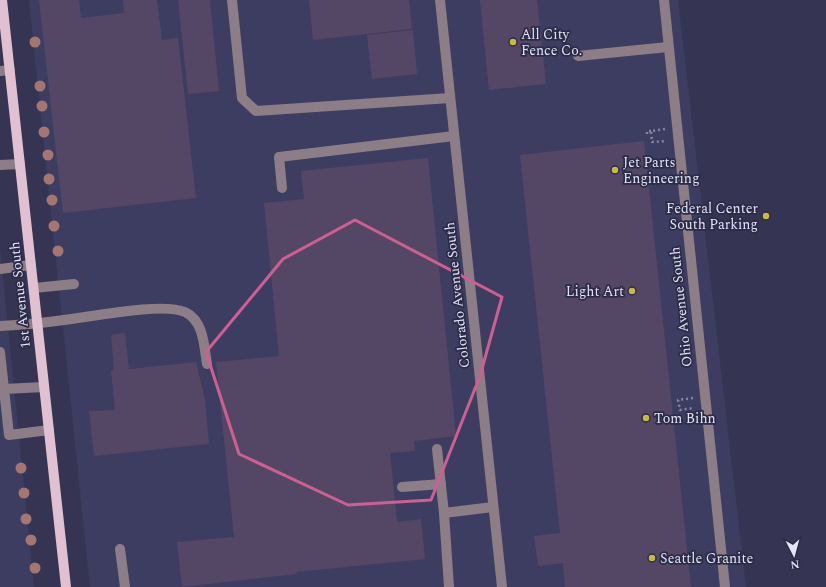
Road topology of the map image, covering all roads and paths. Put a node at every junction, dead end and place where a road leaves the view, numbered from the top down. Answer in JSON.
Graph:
{"nodes":[{"id":1,"x":2,"y":0,"type":"edge"},
{"id":2,"x":232,"y":0,"type":"edge"},
{"id":3,"x":440,"y":0,"type":"edge"},
{"id":4,"x":664,"y":0,"type":"edge"},
{"id":5,"x":668,"y":47,"type":"junction"},
{"id":6,"x":578,"y":56,"type":"dead end"},
{"id":7,"x":5,"y":71,"type":"edge"},
{"id":8,"x":450,"y":98,"type":"junction"},
{"id":9,"x":665,"y":129,"type":"dead end"},
{"id":10,"x":650,"y":131,"type":"junction"},
{"id":11,"x":647,"y":134,"type":"dead end"},
{"id":12,"x":454,"y":136,"type":"junction"},
{"id":13,"x":666,"y":141,"type":"dead end"},
{"id":14,"x":20,"y":164,"type":"junction"},
{"id":15,"x":0,"y":165,"type":"edge"},
{"id":16,"x":282,"y":188,"type":"dead end"},
{"id":17,"x":31,"y":265,"type":"junction"},
{"id":18,"x":0,"y":269,"type":"edge"},
{"id":19,"x":74,"y":284,"type":"dead end"},
{"id":20,"x":34,"y":288,"type":"junction"},
{"id":21,"x":38,"y":324,"type":"junction"},
{"id":22,"x":0,"y":326,"type":"edge"},
{"id":23,"x":0,"y":352,"type":"edge"},
{"id":24,"x":207,"y":364,"type":"dead end"},
{"id":25,"x":44,"y":387,"type":"junction"},
{"id":26,"x":4,"y":390,"type":"junction"},
{"id":27,"x":693,"y":398,"type":"dead end"},
{"id":28,"x":694,"y":408,"type":"dead end"},
{"id":29,"x":49,"y":430,"type":"junction"},
{"id":30,"x":437,"y":450,"type":"dead end"},
{"id":31,"x":441,"y":484,"type":"junction"},
{"id":32,"x":402,"y":487,"type":"dead end"},
{"id":33,"x":493,"y":507,"type":"junction"},
{"id":34,"x":444,"y":513,"type":"junction"},
{"id":35,"x":120,"y":548,"type":"dead end"},
{"id":36,"x":66,"y":587,"type":"edge"},
{"id":37,"x":125,"y":587,"type":"edge"},
{"id":38,"x":449,"y":587,"type":"edge"},
{"id":39,"x":502,"y":587,"type":"edge"},
{"id":40,"x":725,"y":587,"type":"edge"}],
"edges":[{"from":1,"to":7,"type":"main road","name":"1st Avenue South"},
{"from":2,"to":8,"type":"street"},
{"from":3,"to":8,"type":"street","name":"Colorado Avenue South"},
{"from":4,"to":5,"type":"street","name":"Ohio Avenue South"},
{"from":5,"to":6,"type":"street"},
{"from":5,"to":40,"type":"street","name":"Ohio Avenue South"},
{"from":7,"to":14,"type":"main road","name":"1st Avenue South"},
{"from":8,"to":12,"type":"street","name":"Colorado Avenue South"},
{"from":9,"to":10,"type":"path"},
{"from":10,"to":11,"type":"path"},
{"from":10,"to":13,"type":"path"},
{"from":12,"to":16,"type":"street"},
{"from":12,"to":33,"type":"street","name":"Colorado Avenue South"},
{"from":14,"to":15,"type":"street"},
{"from":14,"to":17,"type":"main road","name":"1st Avenue South"},
{"from":17,"to":18,"type":"street"},
{"from":17,"to":20,"type":"main road","name":"1st Avenue South"},
{"from":19,"to":20,"type":"street"},
{"from":20,"to":21,"type":"main road","name":"1st Avenue South"},
{"from":21,"to":22,"type":"street"},
{"from":21,"to":24,"type":"street"},
{"from":21,"to":25,"type":"main road","name":"1st Avenue South"},
{"from":23,"to":26,"type":"street"},
{"from":25,"to":26,"type":"street"},
{"from":25,"to":29,"type":"main road","name":"1st Avenue South"},
{"from":26,"to":29,"type":"street"},
{"from":27,"to":28,"type":"path"},
{"from":29,"to":36,"type":"main road","name":"1st Avenue South"},
{"from":30,"to":31,"type":"street"},
{"from":31,"to":32,"type":"street"},
{"from":31,"to":34,"type":"street"},
{"from":33,"to":34,"type":"street"},
{"from":33,"to":39,"type":"street","name":"Colorado Avenue South"},
{"from":34,"to":38,"type":"street"},
{"from":35,"to":37,"type":"street"}]}
